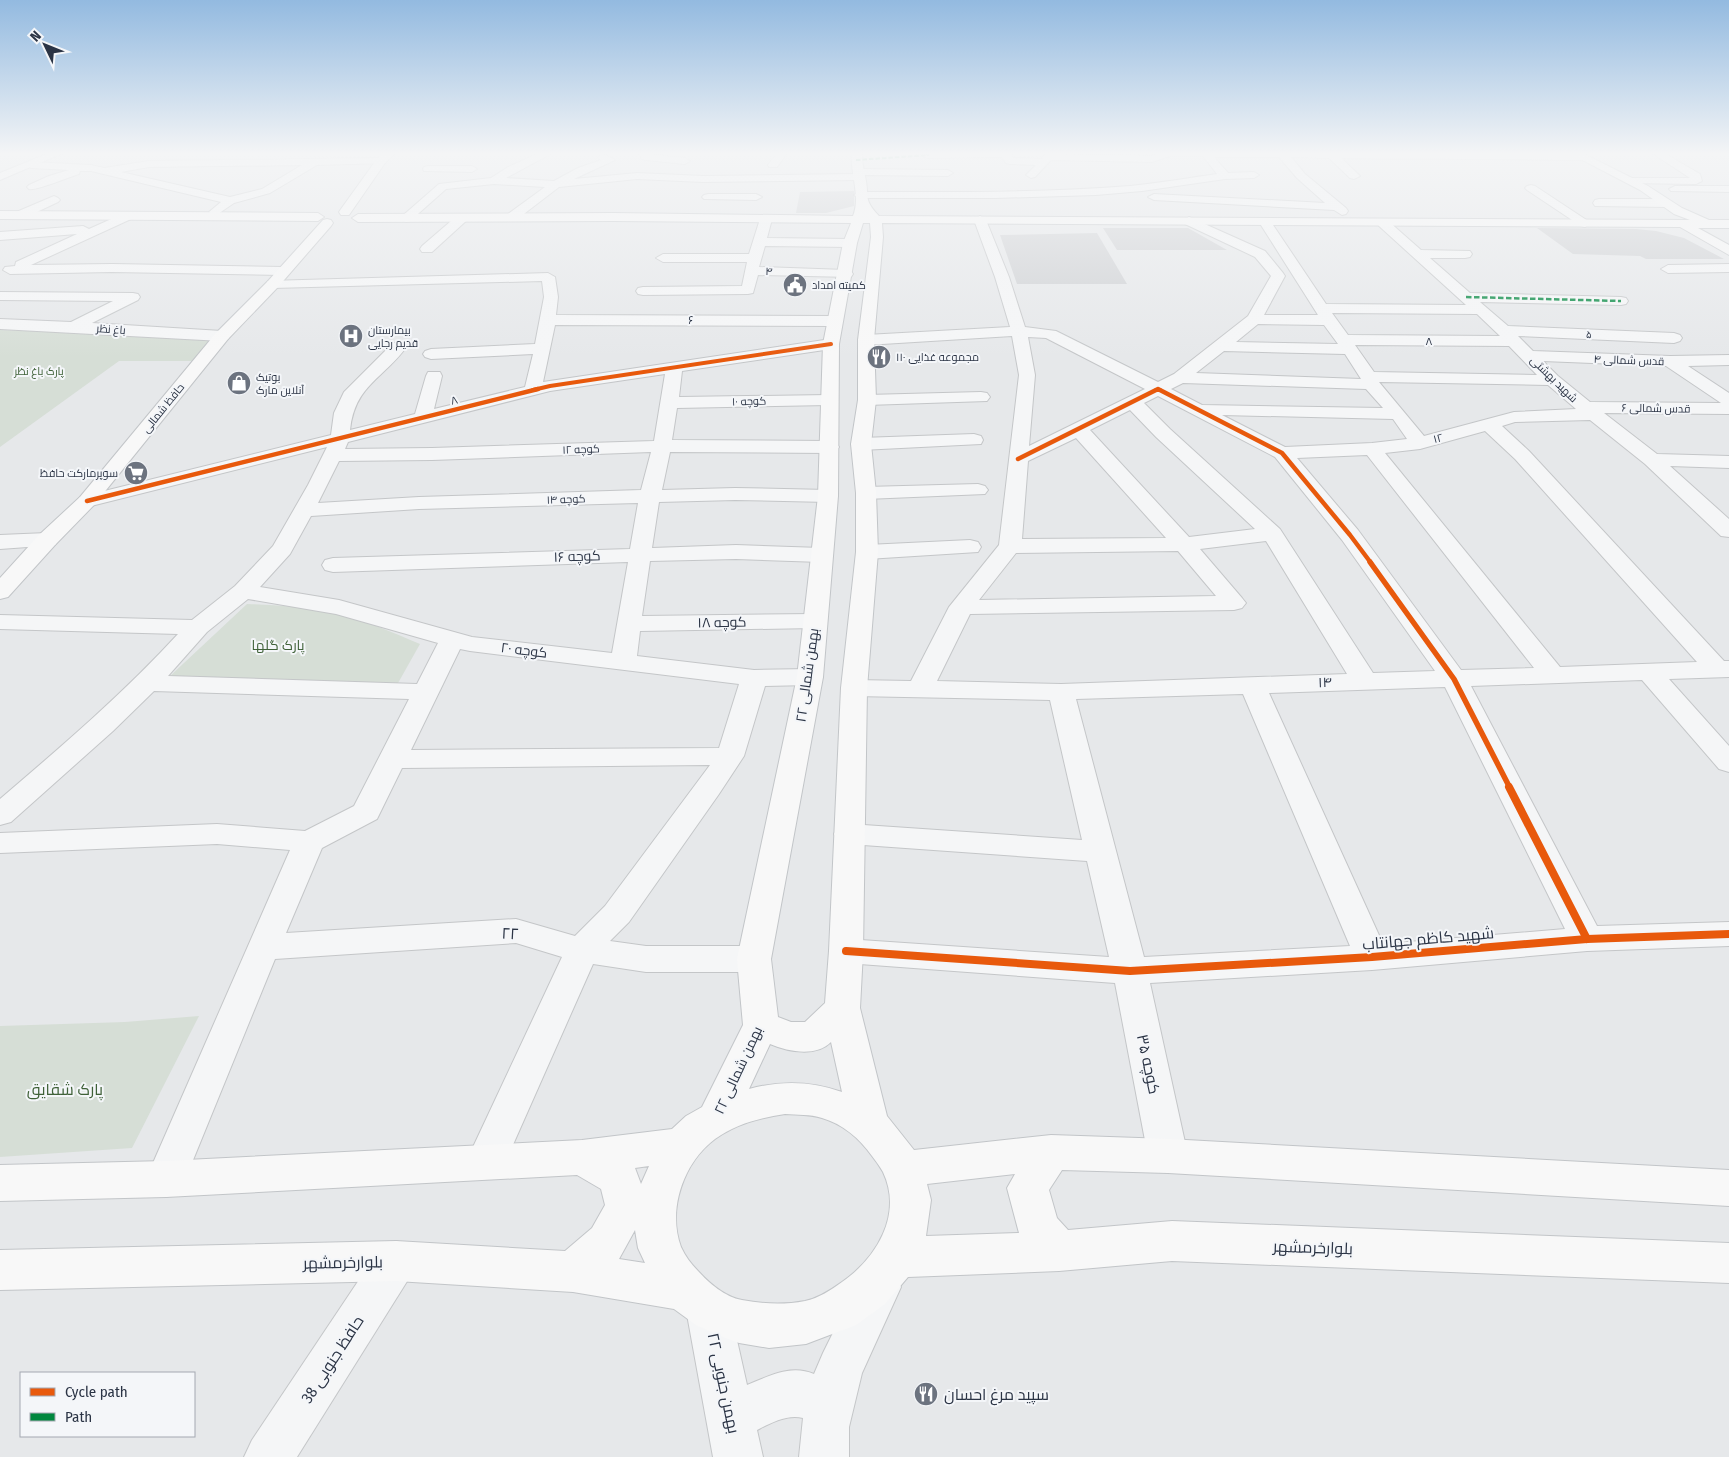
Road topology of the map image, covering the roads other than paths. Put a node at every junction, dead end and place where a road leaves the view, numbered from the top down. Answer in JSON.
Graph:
{"nodes":[{"id":1,"x":864,"y":220,"type":"edge"},
{"id":2,"x":117,"y":221,"type":"edge"},
{"id":3,"x":321,"y":221,"type":"edge"},
{"id":4,"x":328,"y":221,"type":"edge"},
{"id":5,"x":348,"y":221,"type":"edge"},
{"id":6,"x":459,"y":221,"type":"edge"},
{"id":7,"x":765,"y":221,"type":"edge"},
{"id":8,"x":859,"y":221,"type":"edge"},
{"id":9,"x":864,"y":221,"type":"edge"},
{"id":10,"x":866,"y":221,"type":"edge"},
{"id":11,"x":917,"y":221,"type":"edge"},
{"id":12,"x":980,"y":221,"type":"edge"},
{"id":13,"x":1189,"y":221,"type":"joint"},
{"id":14,"x":1582,"y":221,"type":"edge"},
{"id":15,"x":1682,"y":221,"type":"edge"},
{"id":16,"x":1703,"y":221,"type":"edge"},
{"id":17,"x":1265,"y":222,"type":"junction"},
{"id":18,"x":1354,"y":222,"type":"joint"},
{"id":19,"x":1383,"y":223,"type":"junction"},
{"id":20,"x":1585,"y":223,"type":"junction"},
{"id":21,"x":1645,"y":224,"type":"junction"},
{"id":22,"x":1683,"y":224,"type":"junction"},
{"id":23,"x":1711,"y":224,"type":"junction"},
{"id":24,"x":1729,"y":224,"type":"edge"},
{"id":25,"x":100,"y":229,"type":"junction"},
{"id":26,"x":0,"y":236,"type":"edge"},
{"id":27,"x":1729,"y":236,"type":"edge"},
{"id":28,"x":1707,"y":238,"type":"junction"},
{"id":29,"x":758,"y":242,"type":"junction"},
{"id":30,"x":427,"y":249,"type":"dead end"},
{"id":31,"x":1729,"y":251,"type":"edge"},
{"id":32,"x":1418,"y":254,"type":"junction"},
{"id":33,"x":1465,"y":254,"type":"dead end"},
{"id":34,"x":134,"y":255,"type":"dead end"},
{"id":35,"x":663,"y":258,"type":"dead end"},
{"id":36,"x":230,"y":259,"type":"dead end"},
{"id":37,"x":753,"y":264,"type":"junction"},
{"id":38,"x":307,"y":265,"type":"dead end"},
{"id":39,"x":112,"y":268,"type":"junction"},
{"id":40,"x":1729,"y":268,"type":"edge"},
{"id":41,"x":1668,"y":269,"type":"dead end"},
{"id":42,"x":214,"y":270,"type":"junction"},
{"id":43,"x":5,"y":273,"type":"edge"},
{"id":44,"x":281,"y":273,"type":"junction"},
{"id":45,"x":846,"y":274,"type":"junction"},
{"id":46,"x":643,"y":290,"type":"dead end"},
{"id":47,"x":0,"y":296,"type":"edge"},
{"id":48,"x":1466,"y":297,"type":"junction"},
{"id":49,"x":1621,"y":301,"type":"dead end"},
{"id":50,"x":1480,"y":310,"type":"junction"},
{"id":51,"x":1325,"y":314,"type":"junction"},
{"id":52,"x":1254,"y":319,"type":"junction"},
{"id":53,"x":549,"y":320,"type":"junction"},
{"id":54,"x":0,"y":324,"type":"edge"},
{"id":55,"x":74,"y":326,"type":"junction"},
{"id":56,"x":1019,"y":331,"type":"junction"},
{"id":57,"x":832,"y":332,"type":"junction"},
{"id":58,"x":222,"y":336,"type":"junction"},
{"id":59,"x":1509,"y":336,"type":"junction"},
{"id":60,"x":1674,"y":338,"type":"dead end"},
{"id":61,"x":866,"y":340,"type":"junction"},
{"id":62,"x":1347,"y":345,"type":"junction"},
{"id":63,"x":399,"y":346,"type":"dead end"},
{"id":64,"x":1220,"y":346,"type":"junction"},
{"id":65,"x":542,"y":349,"type":"junction"},
{"id":66,"x":431,"y":354,"type":"dead end"},
{"id":67,"x":1529,"y":356,"type":"junction"},
{"id":68,"x":1729,"y":360,"type":"edge"},
{"id":69,"x":1670,"y":361,"type":"junction"},
{"id":70,"x":674,"y":367,"type":"junction"},
{"id":71,"x":434,"y":376,"type":"dead end"},
{"id":72,"x":1180,"y":378,"type":"junction"},
{"id":73,"x":1552,"y":380,"type":"junction"},
{"id":74,"x":1370,"y":381,"type":"junction"},
{"id":75,"x":1158,"y":389,"type":"junction"},
{"id":76,"x":533,"y":390,"type":"junction"},
{"id":77,"x":981,"y":397,"type":"dead end"},
{"id":78,"x":829,"y":400,"type":"junction"},
{"id":79,"x":867,"y":400,"type":"junction"},
{"id":80,"x":1132,"y":401,"type":"junction"},
{"id":81,"x":1729,"y":401,"type":"edge"},
{"id":82,"x":669,"y":403,"type":"junction"},
{"id":83,"x":1200,"y":409,"type":"junction"},
{"id":84,"x":1729,"y":409,"type":"edge"},
{"id":85,"x":1588,"y":410,"type":"junction"},
{"id":86,"x":1398,"y":414,"type":"junction"},
{"id":87,"x":423,"y":418,"type":"junction"},
{"id":88,"x":1489,"y":424,"type":"junction"},
{"id":89,"x":1077,"y":428,"type":"junction"},
{"id":90,"x":974,"y":440,"type":"dead end"},
{"id":91,"x":1420,"y":443,"type":"junction"},
{"id":92,"x":861,"y":444,"type":"junction"},
{"id":93,"x":662,"y":446,"type":"junction"},
{"id":94,"x":336,"y":447,"type":"junction"},
{"id":95,"x":829,"y":447,"type":"junction"},
{"id":96,"x":1372,"y":449,"type":"junction"},
{"id":97,"x":1282,"y":453,"type":"junction"},
{"id":98,"x":1018,"y":459,"type":"junction"},
{"id":99,"x":1652,"y":460,"type":"junction"},
{"id":100,"x":1729,"y":462,"type":"edge"},
{"id":101,"x":978,"y":490,"type":"dead end"},
{"id":102,"x":866,"y":492,"type":"junction"},
{"id":103,"x":650,"y":496,"type":"junction"},
{"id":104,"x":828,"y":496,"type":"junction"},
{"id":105,"x":87,"y":501,"type":"junction"},
{"id":106,"x":304,"y":510,"type":"junction"},
{"id":107,"x":1726,"y":526,"type":"edge"},
{"id":108,"x":1272,"y":534,"type":"junction"},
{"id":109,"x":47,"y":540,"type":"junction"},
{"id":110,"x":0,"y":542,"type":"edge"},
{"id":111,"x":1184,"y":544,"type":"junction"},
{"id":112,"x":1010,"y":546,"type":"junction"},
{"id":113,"x":970,"y":547,"type":"dead end"},
{"id":114,"x":867,"y":552,"type":"junction"},
{"id":115,"x":640,"y":554,"type":"junction"},
{"id":116,"x":821,"y":555,"type":"junction"},
{"id":117,"x":333,"y":565,"type":"dead end"},
{"id":118,"x":243,"y":591,"type":"junction"},
{"id":119,"x":0,"y":592,"type":"edge"},
{"id":120,"x":961,"y":607,"type":"junction"},
{"id":121,"x":815,"y":621,"type":"junction"},
{"id":122,"x":0,"y":622,"type":"edge"},
{"id":123,"x":629,"y":624,"type":"junction"},
{"id":124,"x":198,"y":627,"type":"junction"},
{"id":125,"x":452,"y":639,"type":"junction"},
{"id":126,"x":623,"y":662,"type":"junction"},
{"id":127,"x":1723,"y":669,"type":"edge"},
{"id":128,"x":1649,"y":672,"type":"junction"},
{"id":129,"x":1552,"y":674,"type":"junction"},
{"id":130,"x":810,"y":677,"type":"junction"},
{"id":131,"x":754,"y":678,"type":"junction"},
{"id":132,"x":1454,"y":679,"type":"junction"},
{"id":133,"x":1364,"y":680,"type":"junction"},
{"id":134,"x":147,"y":683,"type":"junction"},
{"id":135,"x":1252,"y":684,"type":"junction"},
{"id":136,"x":854,"y":688,"type":"junction"},
{"id":137,"x":920,"y":689,"type":"junction"},
{"id":138,"x":425,"y":692,"type":"junction"},
{"id":139,"x":1061,"y":692,"type":"junction"},
{"id":140,"x":730,"y":756,"type":"junction"},
{"id":141,"x":392,"y":759,"type":"junction"},
{"id":142,"x":1729,"y":763,"type":"edge"},
{"id":143,"x":0,"y":816,"type":"edge"},
{"id":144,"x":849,"y":834,"type":"junction"},
{"id":145,"x":309,"y":842,"type":"junction"},
{"id":146,"x":0,"y":843,"type":"edge"},
{"id":147,"x":1101,"y":852,"type":"junction"},
{"id":148,"x":1729,"y":934,"type":"edge"},
{"id":149,"x":1587,"y":939,"type":"junction"},
{"id":150,"x":263,"y":946,"type":"junction"},
{"id":151,"x":582,"y":950,"type":"junction"},
{"id":152,"x":846,"y":951,"type":"junction"},
{"id":153,"x":1372,"y":957,"type":"junction"},
{"id":154,"x":754,"y":960,"type":"junction"},
{"id":155,"x":1130,"y":971,"type":"junction"},
{"id":156,"x":842,"y":1008,"type":"junction"},
{"id":157,"x":761,"y":1025,"type":"junction"},
{"id":158,"x":715,"y":1120,"type":"junction"},
{"id":159,"x":869,"y":1124,"type":"junction"},
{"id":160,"x":684,"y":1145,"type":"junction"},
{"id":161,"x":1051,"y":1152,"type":"junction"},
{"id":162,"x":1168,"y":1156,"type":"junction"},
{"id":163,"x":582,"y":1157,"type":"junction"},
{"id":164,"x":486,"y":1162,"type":"junction"},
{"id":165,"x":904,"y":1169,"type":"junction"},
{"id":166,"x":166,"y":1179,"type":"junction"},
{"id":167,"x":0,"y":1183,"type":"edge"},
{"id":168,"x":1729,"y":1188,"type":"edge"},
{"id":169,"x":1059,"y":1251,"type":"junction"},
{"id":170,"x":396,"y":1261,"type":"junction"},
{"id":171,"x":1729,"y":1263,"type":"edge"},
{"id":172,"x":890,"y":1267,"type":"junction"},
{"id":173,"x":0,"y":1270,"type":"edge"},
{"id":174,"x":573,"y":1272,"type":"junction"},
{"id":175,"x":696,"y":1300,"type":"junction"},
{"id":176,"x":829,"y":1407,"type":"junction"},
{"id":177,"x":735,"y":1438,"type":"edge"},
{"id":178,"x":269,"y":1457,"type":"edge"},
{"id":179,"x":824,"y":1457,"type":"edge"}],
"edges":[{"from":1,"to":61,"type":"main road"},
{"from":2,"to":25,"type":"street"},
{"from":3,"to":44,"type":"main road","name":"حافظ شمالی"},
{"from":4,"to":5,"type":"main road"},
{"from":6,"to":30,"type":"street"},
{"from":7,"to":29,"type":"street"},
{"from":8,"to":29,"type":"street"},
{"from":9,"to":45,"type":"main road","name":"۲۲ بهمن شمالی"},
{"from":10,"to":11,"type":"main road"},
{"from":12,"to":56,"type":"street"},
{"from":13,"to":17,"type":"main road"},
{"from":13,"to":52,"type":"street"},
{"from":14,"to":20,"type":"street"},
{"from":15,"to":22,"type":"main road"},
{"from":16,"to":23,"type":"main road"},
{"from":17,"to":18,"type":"main road"},
{"from":17,"to":51,"type":"street"},
{"from":18,"to":19,"type":"main road"},
{"from":19,"to":20,"type":"main road"},
{"from":19,"to":32,"type":"street","name":"شهید بهشتی"},
{"from":20,"to":21,"type":"main road"},
{"from":21,"to":22,"type":"main road"},
{"from":21,"to":28,"type":"main road"},
{"from":22,"to":23,"type":"main road"},
{"from":22,"to":28,"type":"main road"},
{"from":23,"to":24,"type":"main road"},
{"from":23,"to":27,"type":"main road"},
{"from":25,"to":26,"type":"street"},
{"from":25,"to":43,"type":"street"},
{"from":28,"to":31,"type":"main road"},
{"from":29,"to":37,"type":"street"},
{"from":32,"to":33,"type":"street"},
{"from":32,"to":48,"type":"street","name":"شهید بهشتی"},
{"from":34,"to":39,"type":"street"},
{"from":35,"to":37,"type":"street","name":"۴"},
{"from":36,"to":42,"type":"street"},
{"from":37,"to":45,"type":"street","name":"۴"},
{"from":37,"to":46,"type":"street"},
{"from":38,"to":44,"type":"street"},
{"from":39,"to":42,"type":"street"},
{"from":39,"to":43,"type":"street"},
{"from":40,"to":41,"type":"street"},
{"from":42,"to":44,"type":"street"},
{"from":44,"to":53,"type":"street"},
{"from":44,"to":58,"type":"main road","name":"حافظ شمالی"},
{"from":45,"to":57,"type":"main road","name":"۲۲ بهمن شمالی"},
{"from":47,"to":55,"type":"street"},
{"from":48,"to":49,"type":"street"},
{"from":48,"to":50,"type":"street","name":"شهید بهشتی"},
{"from":50,"to":51,"type":"street"},
{"from":50,"to":59,"type":"street","name":"شهید بهشتی"},
{"from":51,"to":52,"type":"street"},
{"from":51,"to":62,"type":"street"},
{"from":52,"to":64,"type":"street"},
{"from":53,"to":57,"type":"street","name":"۶"},
{"from":53,"to":65,"type":"street"},
{"from":54,"to":55,"type":"street","name":"باغ نظر"},
{"from":55,"to":58,"type":"street","name":"باغ نظر"},
{"from":56,"to":61,"type":"street"},
{"from":56,"to":75,"type":"street"},
{"from":56,"to":98,"type":"street"},
{"from":57,"to":70,"type":"street","name":"۸"},
{"from":57,"to":78,"type":"main road","name":"۲۲ بهمن شمالی"},
{"from":58,"to":105,"type":"main road","name":"حافظ شمالی"},
{"from":59,"to":60,"type":"street","name":"۵"},
{"from":59,"to":62,"type":"street","name":"۸"},
{"from":59,"to":67,"type":"street","name":"شهید بهشتی"},
{"from":61,"to":79,"type":"main road"},
{"from":62,"to":64,"type":"street","name":"۸"},
{"from":62,"to":74,"type":"street"},
{"from":63,"to":94,"type":"street"},
{"from":64,"to":72,"type":"street"},
{"from":65,"to":66,"type":"street"},
{"from":65,"to":76,"type":"street"},
{"from":67,"to":69,"type":"street","name":"قدس شمالی ۴"},
{"from":67,"to":73,"type":"street","name":"شهید بهشتی"},
{"from":68,"to":69,"type":"street","name":"قدس شمالی ۴"},
{"from":69,"to":81,"type":"street"},
{"from":70,"to":76,"type":"street","name":"۸"},
{"from":70,"to":82,"type":"street"},
{"from":71,"to":87,"type":"street"},
{"from":72,"to":74,"type":"street"},
{"from":72,"to":75,"type":"street"},
{"from":73,"to":74,"type":"street"},
{"from":73,"to":85,"type":"street","name":"شهید بهشتی"},
{"from":74,"to":86,"type":"street"},
{"from":75,"to":80,"type":"street"},
{"from":75,"to":83,"type":"street"},
{"from":76,"to":87,"type":"street","name":"۸"},
{"from":77,"to":79,"type":"street"},
{"from":78,"to":82,"type":"street","name":"کوچه ۱۰"},
{"from":78,"to":95,"type":"main road","name":"۲۲ بهمن شمالی"},
{"from":79,"to":92,"type":"main road"},
{"from":80,"to":89,"type":"street"},
{"from":80,"to":108,"type":"street"},
{"from":82,"to":93,"type":"street"},
{"from":83,"to":86,"type":"street"},
{"from":83,"to":97,"type":"street"},
{"from":84,"to":85,"type":"street","name":"قدس شمالی ۶"},
{"from":85,"to":88,"type":"street","name":"۱۲"},
{"from":85,"to":99,"type":"street","name":"شهید بهشتی"},
{"from":86,"to":91,"type":"street"},
{"from":87,"to":94,"type":"street","name":"۸"},
{"from":88,"to":91,"type":"street","name":"۱۲"},
{"from":88,"to":127,"type":"street"},
{"from":89,"to":98,"type":"street"},
{"from":89,"to":111,"type":"street"},
{"from":90,"to":92,"type":"street"},
{"from":91,"to":96,"type":"street","name":"۱۲"},
{"from":92,"to":102,"type":"main road"},
{"from":93,"to":94,"type":"street","name":"کوچه ۱۲"},
{"from":93,"to":95,"type":"street","name":"کوچه ۱۲"},
{"from":93,"to":103,"type":"street"},
{"from":94,"to":105,"type":"street","name":"۸"},
{"from":94,"to":106,"type":"street"},
{"from":95,"to":104,"type":"main road","name":"۲۲ بهمن شمالی"},
{"from":96,"to":97,"type":"street","name":"۱۲"},
{"from":96,"to":129,"type":"street"},
{"from":97,"to":132,"type":"street"},
{"from":98,"to":112,"type":"street"},
{"from":99,"to":100,"type":"street"},
{"from":99,"to":107,"type":"street","name":"شهید بهشتی"},
{"from":101,"to":102,"type":"street"},
{"from":102,"to":114,"type":"main road"},
{"from":103,"to":104,"type":"street","name":"کوچه ۱۴"},
{"from":103,"to":106,"type":"street","name":"کوچه ۱۴"},
{"from":103,"to":115,"type":"street"},
{"from":104,"to":116,"type":"main road","name":"۲۲ بهمن شمالی"},
{"from":105,"to":109,"type":"main road","name":"حافظ شمالی"},
{"from":106,"to":118,"type":"street"},
{"from":108,"to":111,"type":"street"},
{"from":108,"to":133,"type":"street"},
{"from":109,"to":110,"type":"street"},
{"from":109,"to":119,"type":"main road","name":"حافظ شمالی"},
{"from":111,"to":112,"type":"street"},
{"from":111,"to":120,"type":"street"},
{"from":112,"to":120,"type":"street"},
{"from":113,"to":114,"type":"street"},
{"from":114,"to":136,"type":"main road"},
{"from":115,"to":116,"type":"street","name":"کوچه ۱۶"},
{"from":115,"to":117,"type":"street","name":"کوچه ۱۶"},
{"from":115,"to":123,"type":"street"},
{"from":116,"to":121,"type":"main road","name":"۲۲ بهمن شمالی"},
{"from":118,"to":124,"type":"street"},
{"from":118,"to":125,"type":"street","name":"کوچه ۲۰"},
{"from":120,"to":137,"type":"street"},
{"from":121,"to":123,"type":"street","name":"کوچه ۱۸"},
{"from":121,"to":130,"type":"main road","name":"۲۲ بهمن شمالی"},
{"from":122,"to":124,"type":"street"},
{"from":123,"to":126,"type":"street"},
{"from":124,"to":134,"type":"street"},
{"from":125,"to":126,"type":"street","name":"کوچه ۲۰"},
{"from":125,"to":138,"type":"street"},
{"from":126,"to":131,"type":"street","name":"کوچه ۲۰"},
{"from":127,"to":128,"type":"street","name":"۱۴"},
{"from":128,"to":129,"type":"street","name":"۱۴"},
{"from":128,"to":142,"type":"street"},
{"from":129,"to":132,"type":"street","name":"۱۴"},
{"from":130,"to":131,"type":"street","name":"کوچه ۲۰"},
{"from":130,"to":154,"type":"main road","name":"۲۲ بهمن شمالی"},
{"from":131,"to":140,"type":"street"},
{"from":132,"to":133,"type":"street","name":"۱۴"},
{"from":132,"to":149,"type":"street"},
{"from":133,"to":135,"type":"street","name":"۱۴"},
{"from":134,"to":138,"type":"street"},
{"from":134,"to":143,"type":"street"},
{"from":135,"to":139,"type":"street","name":"۱۴"},
{"from":135,"to":153,"type":"street"},
{"from":136,"to":137,"type":"street","name":"۱۴"},
{"from":136,"to":144,"type":"main road"},
{"from":137,"to":139,"type":"street","name":"۱۴"},
{"from":138,"to":141,"type":"street"},
{"from":139,"to":147,"type":"street","name":"کوچه ۳۵"},
{"from":140,"to":141,"type":"street"},
{"from":140,"to":151,"type":"street"},
{"from":141,"to":145,"type":"street"},
{"from":144,"to":147,"type":"street"},
{"from":144,"to":152,"type":"main road"},
{"from":145,"to":146,"type":"street"},
{"from":145,"to":150,"type":"street"},
{"from":147,"to":155,"type":"street","name":"کوچه ۳۵"},
{"from":148,"to":149,"type":"street","name":"شهید کاظم جهانتاب"},
{"from":149,"to":153,"type":"street","name":"شهید کاظم جهانتاب"},
{"from":150,"to":151,"type":"street","name":"۲۲"},
{"from":150,"to":166,"type":"street"},
{"from":151,"to":154,"type":"street","name":"۲۲"},
{"from":151,"to":164,"type":"street"},
{"from":152,"to":155,"type":"street","name":"شهید کاظم جهانتاب"},
{"from":152,"to":156,"type":"main road"},
{"from":153,"to":155,"type":"street","name":"شهید کاظم جهانتاب"},
{"from":154,"to":157,"type":"main road","name":"۲۲ بهمن شمالی"},
{"from":155,"to":162,"type":"street","name":"کوچه ۳۵"},
{"from":156,"to":157,"type":"main road"},
{"from":156,"to":159,"type":"main road"},
{"from":157,"to":158,"type":"main road","name":"۲۲ بهمن شمالی"},
{"from":158,"to":159,"type":"main road"},
{"from":158,"to":160,"type":"main road"},
{"from":159,"to":165,"type":"main road"},
{"from":160,"to":163,"type":"main road"},
{"from":160,"to":175,"type":"main road"},
{"from":161,"to":162,"type":"main road"},
{"from":161,"to":165,"type":"main road"},
{"from":161,"to":169,"type":"main road"},
{"from":162,"to":168,"type":"main road"},
{"from":163,"to":164,"type":"main road"},
{"from":163,"to":174,"type":"main road"},
{"from":164,"to":166,"type":"main road"},
{"from":165,"to":172,"type":"main road"},
{"from":166,"to":167,"type":"main road"},
{"from":169,"to":171,"type":"main road","name":"بلوارخرمشهر"},
{"from":169,"to":172,"type":"main road","name":"بلوارخرمشهر"},
{"from":170,"to":173,"type":"main road","name":"بلوارخرمشهر"},
{"from":170,"to":174,"type":"main road","name":"بلوارخرمشهر"},
{"from":170,"to":178,"type":"street","name":"حافظ جنوبی 38"},
{"from":172,"to":175,"type":"main road"},
{"from":172,"to":176,"type":"street"},
{"from":174,"to":175,"type":"main road","name":"بلوارخرمشهر"},
{"from":175,"to":177,"type":"street","name":"۲۲ بهمن جنوبی"},
{"from":176,"to":177,"type":"street"},
{"from":176,"to":179,"type":"street"}]}
